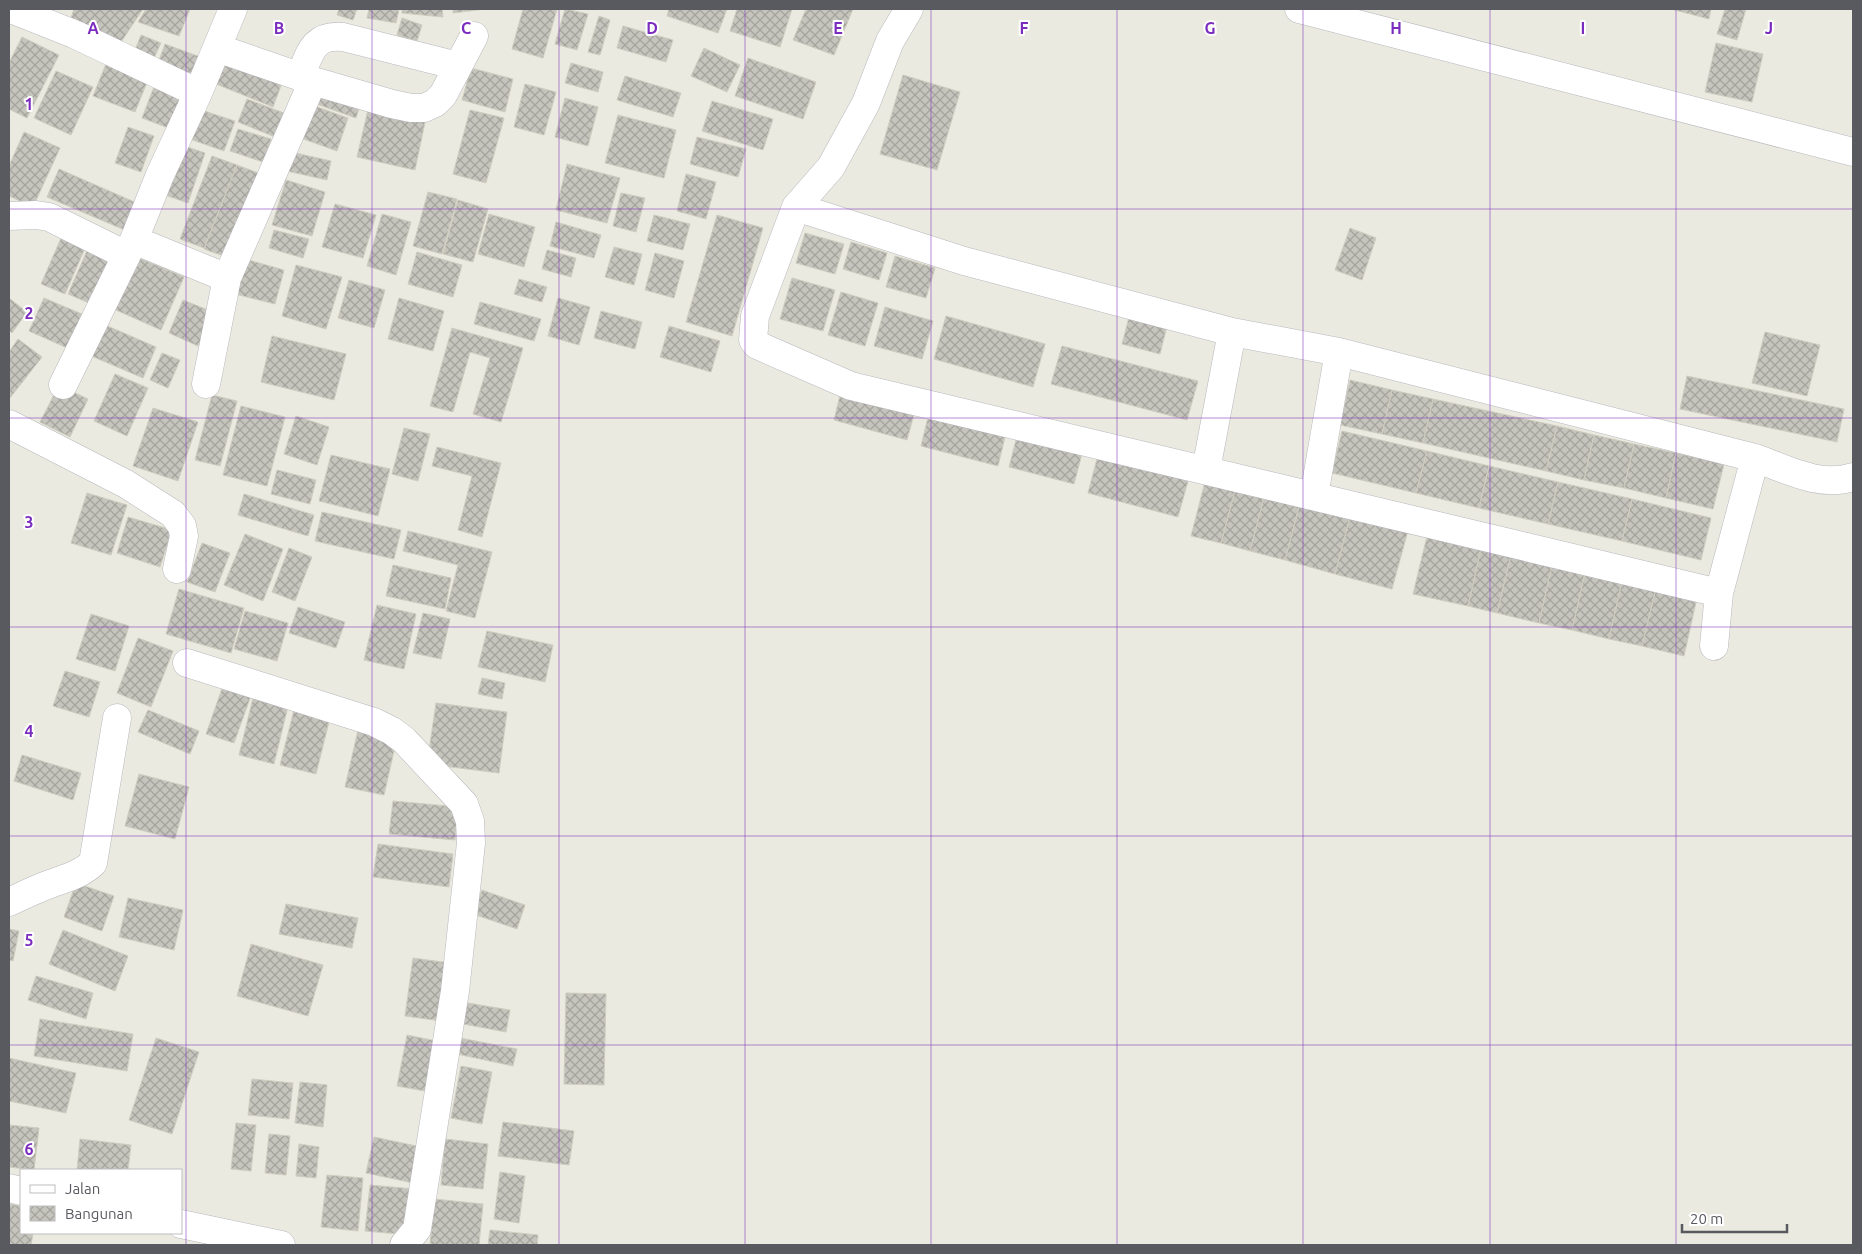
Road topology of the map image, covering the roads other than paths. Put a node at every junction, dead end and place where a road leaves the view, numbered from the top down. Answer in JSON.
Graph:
{"nodes":[{"id":1,"x":11,"y":9,"type":"edge"},
{"id":2,"x":233,"y":9,"type":"edge"},
{"id":3,"x":909,"y":9,"type":"edge"},
{"id":4,"x":1299,"y":9,"type":"edge"},
{"id":5,"x":474,"y":36,"type":"dead end"},
{"id":6,"x":217,"y":48,"type":"junction"},
{"id":7,"x":458,"y":66,"type":"junction"},
{"id":8,"x":307,"y":79,"type":"junction"},
{"id":9,"x":198,"y":93,"type":"junction"},
{"id":10,"x":1853,"y":152,"type":"edge"},
{"id":11,"x":796,"y":207,"type":"junction"},
{"id":12,"x":9,"y":216,"type":"edge"},
{"id":13,"x":130,"y":248,"type":"junction"},
{"id":14,"x":227,"y":278,"type":"junction"},
{"id":15,"x":1232,"y":332,"type":"junction"},
{"id":16,"x":1339,"y":352,"type":"junction"},
{"id":17,"x":206,"y":384,"type":"dead end"},
{"id":18,"x":63,"y":385,"type":"dead end"},
{"id":19,"x":9,"y":424,"type":"edge"},
{"id":20,"x":1755,"y":458,"type":"junction"},
{"id":21,"x":1206,"y":470,"type":"junction"},
{"id":22,"x":1853,"y":476,"type":"edge"},
{"id":23,"x":1314,"y":496,"type":"junction"},
{"id":24,"x":177,"y":569,"type":"dead end"},
{"id":25,"x":1719,"y":593,"type":"junction"},
{"id":26,"x":1714,"y":646,"type":"dead end"},
{"id":27,"x":187,"y":663,"type":"dead end"},
{"id":28,"x":116,"y":718,"type":"dead end"},
{"id":29,"x":9,"y":902,"type":"edge"},
{"id":30,"x":182,"y":1224,"type":"edge"},
{"id":31,"x":281,"y":1245,"type":"edge"},
{"id":32,"x":404,"y":1245,"type":"edge"}],
"edges":[{"from":1,"to":9,"type":"street"},
{"from":2,"to":6,"type":"street"},
{"from":3,"to":11,"type":"street"},
{"from":4,"to":10,"type":"street"},
{"from":5,"to":7,"type":"street"},
{"from":6,"to":8,"type":"street"},
{"from":6,"to":9,"type":"street"},
{"from":7,"to":8,"type":"street"},
{"from":7,"to":8,"type":"street"},
{"from":8,"to":14,"type":"street"},
{"from":9,"to":13,"type":"street"},
{"from":11,"to":15,"type":"street"},
{"from":11,"to":21,"type":"street"},
{"from":12,"to":13,"type":"street"},
{"from":13,"to":14,"type":"street"},
{"from":13,"to":18,"type":"street"},
{"from":14,"to":17,"type":"street"},
{"from":15,"to":16,"type":"street"},
{"from":15,"to":21,"type":"street"},
{"from":16,"to":20,"type":"street"},
{"from":16,"to":23,"type":"street"},
{"from":19,"to":24,"type":"street"},
{"from":20,"to":22,"type":"street"},
{"from":20,"to":25,"type":"street"},
{"from":21,"to":23,"type":"street"},
{"from":23,"to":25,"type":"street"},
{"from":25,"to":26,"type":"street"},
{"from":27,"to":32,"type":"street"},
{"from":28,"to":29,"type":"street"},
{"from":30,"to":31,"type":"street"}]}
